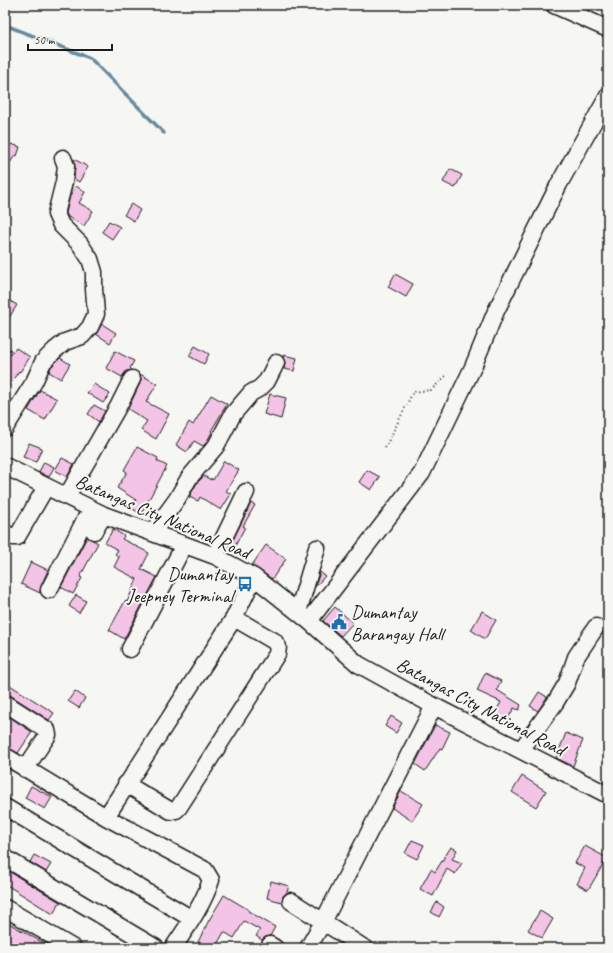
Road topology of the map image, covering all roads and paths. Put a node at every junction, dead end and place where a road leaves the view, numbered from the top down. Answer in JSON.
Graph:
{"nodes":[{"id":1,"x":554,"y":5,"type":"edge"},
{"id":2,"x":608,"y":30,"type":"edge"},
{"id":3,"x":608,"y":96,"type":"edge"},
{"id":4,"x":63,"y":158,"type":"dead end"},
{"id":5,"x":276,"y":363,"type":"dead end"},
{"id":6,"x":448,"y":374,"type":"dead end"},
{"id":7,"x":132,"y":379,"type":"dead end"},
{"id":8,"x":5,"y":428,"type":"edge"},
{"id":9,"x":385,"y":448,"type":"dead end"},
{"id":10,"x":5,"y":466,"type":"edge"},
{"id":11,"x":46,"y":487,"type":"junction"},
{"id":12,"x":246,"y":492,"type":"dead end"},
{"id":13,"x":67,"y":496,"type":"junction"},
{"id":14,"x":97,"y":511,"type":"junction"},
{"id":15,"x":94,"y":531,"type":"dead end"},
{"id":16,"x":153,"y":532,"type":"junction"},
{"id":17,"x":5,"y":533,"type":"edge"},
{"id":18,"x":184,"y":546,"type":"junction"},
{"id":19,"x":317,"y":548,"type":"dead end"},
{"id":20,"x":215,"y":556,"type":"junction"},
{"id":21,"x":254,"y":577,"type":"junction"},
{"id":22,"x":48,"y":590,"type":"dead end"},
{"id":23,"x":304,"y":616,"type":"junction"},
{"id":24,"x":234,"y":618,"type":"junction"},
{"id":25,"x":596,"y":627,"type":"dead end"},
{"id":26,"x":130,"y":649,"type":"dead end"},
{"id":27,"x":5,"y":703,"type":"edge"},
{"id":28,"x":434,"y":706,"type":"junction"},
{"id":29,"x":521,"y":750,"type":"junction"},
{"id":30,"x":5,"y":756,"type":"edge"},
{"id":31,"x":25,"y":769,"type":"junction"},
{"id":32,"x":126,"y":784,"type":"junction"},
{"id":33,"x":608,"y":795,"type":"edge"},
{"id":34,"x":5,"y":807,"type":"edge"},
{"id":35,"x":106,"y":817,"type":"junction"},
{"id":36,"x":5,"y":858,"type":"edge"},
{"id":37,"x":291,"y":901,"type":"dead end"},
{"id":38,"x":5,"y":908,"type":"edge"},
{"id":39,"x":192,"y":919,"type":"junction"},
{"id":40,"x":323,"y":922,"type":"junction"},
{"id":41,"x":73,"y":948,"type":"edge"},
{"id":42,"x":156,"y":948,"type":"edge"},
{"id":43,"x":173,"y":948,"type":"edge"},
{"id":44,"x":308,"y":948,"type":"edge"},
{"id":45,"x":364,"y":948,"type":"edge"}],
"edges":[{"from":1,"to":2,"type":"street"},
{"from":3,"to":23,"type":"street"},
{"from":4,"to":8,"type":"street"},
{"from":5,"to":16,"type":"street"},
{"from":6,"to":9,"type":"path"},
{"from":7,"to":13,"type":"street"},
{"from":10,"to":11,"type":"street","name":"Batangas City National Road"},
{"from":11,"to":13,"type":"street","name":"Batangas City National Road"},
{"from":11,"to":17,"type":"street"},
{"from":12,"to":20,"type":"street"},
{"from":13,"to":14,"type":"street","name":"Batangas City National Road"},
{"from":14,"to":15,"type":"street"},
{"from":14,"to":16,"type":"street","name":"Batangas City National Road"},
{"from":14,"to":22,"type":"street"},
{"from":16,"to":18,"type":"street","name":"Batangas City National Road"},
{"from":18,"to":20,"type":"street","name":"Batangas City National Road"},
{"from":18,"to":26,"type":"street"},
{"from":19,"to":23,"type":"street"},
{"from":20,"to":21,"type":"street","name":"Batangas City National Road"},
{"from":21,"to":23,"type":"street","name":"Batangas City National Road"},
{"from":21,"to":24,"type":"street"},
{"from":23,"to":28,"type":"street","name":"Batangas City National Road"},
{"from":24,"to":32,"type":"street"},
{"from":24,"to":32,"type":"street"},
{"from":25,"to":29,"type":"street"},
{"from":27,"to":31,"type":"street"},
{"from":28,"to":29,"type":"street","name":"Batangas City National Road"},
{"from":28,"to":40,"type":"street"},
{"from":29,"to":33,"type":"street","name":"Batangas City National Road"},
{"from":30,"to":31,"type":"street"},
{"from":31,"to":35,"type":"street"},
{"from":32,"to":35,"type":"street"},
{"from":34,"to":39,"type":"street"},
{"from":35,"to":39,"type":"street"},
{"from":36,"to":42,"type":"street"},
{"from":37,"to":40,"type":"street"},
{"from":38,"to":41,"type":"street"},
{"from":39,"to":43,"type":"street"},
{"from":40,"to":44,"type":"street"},
{"from":40,"to":45,"type":"street"}]}
